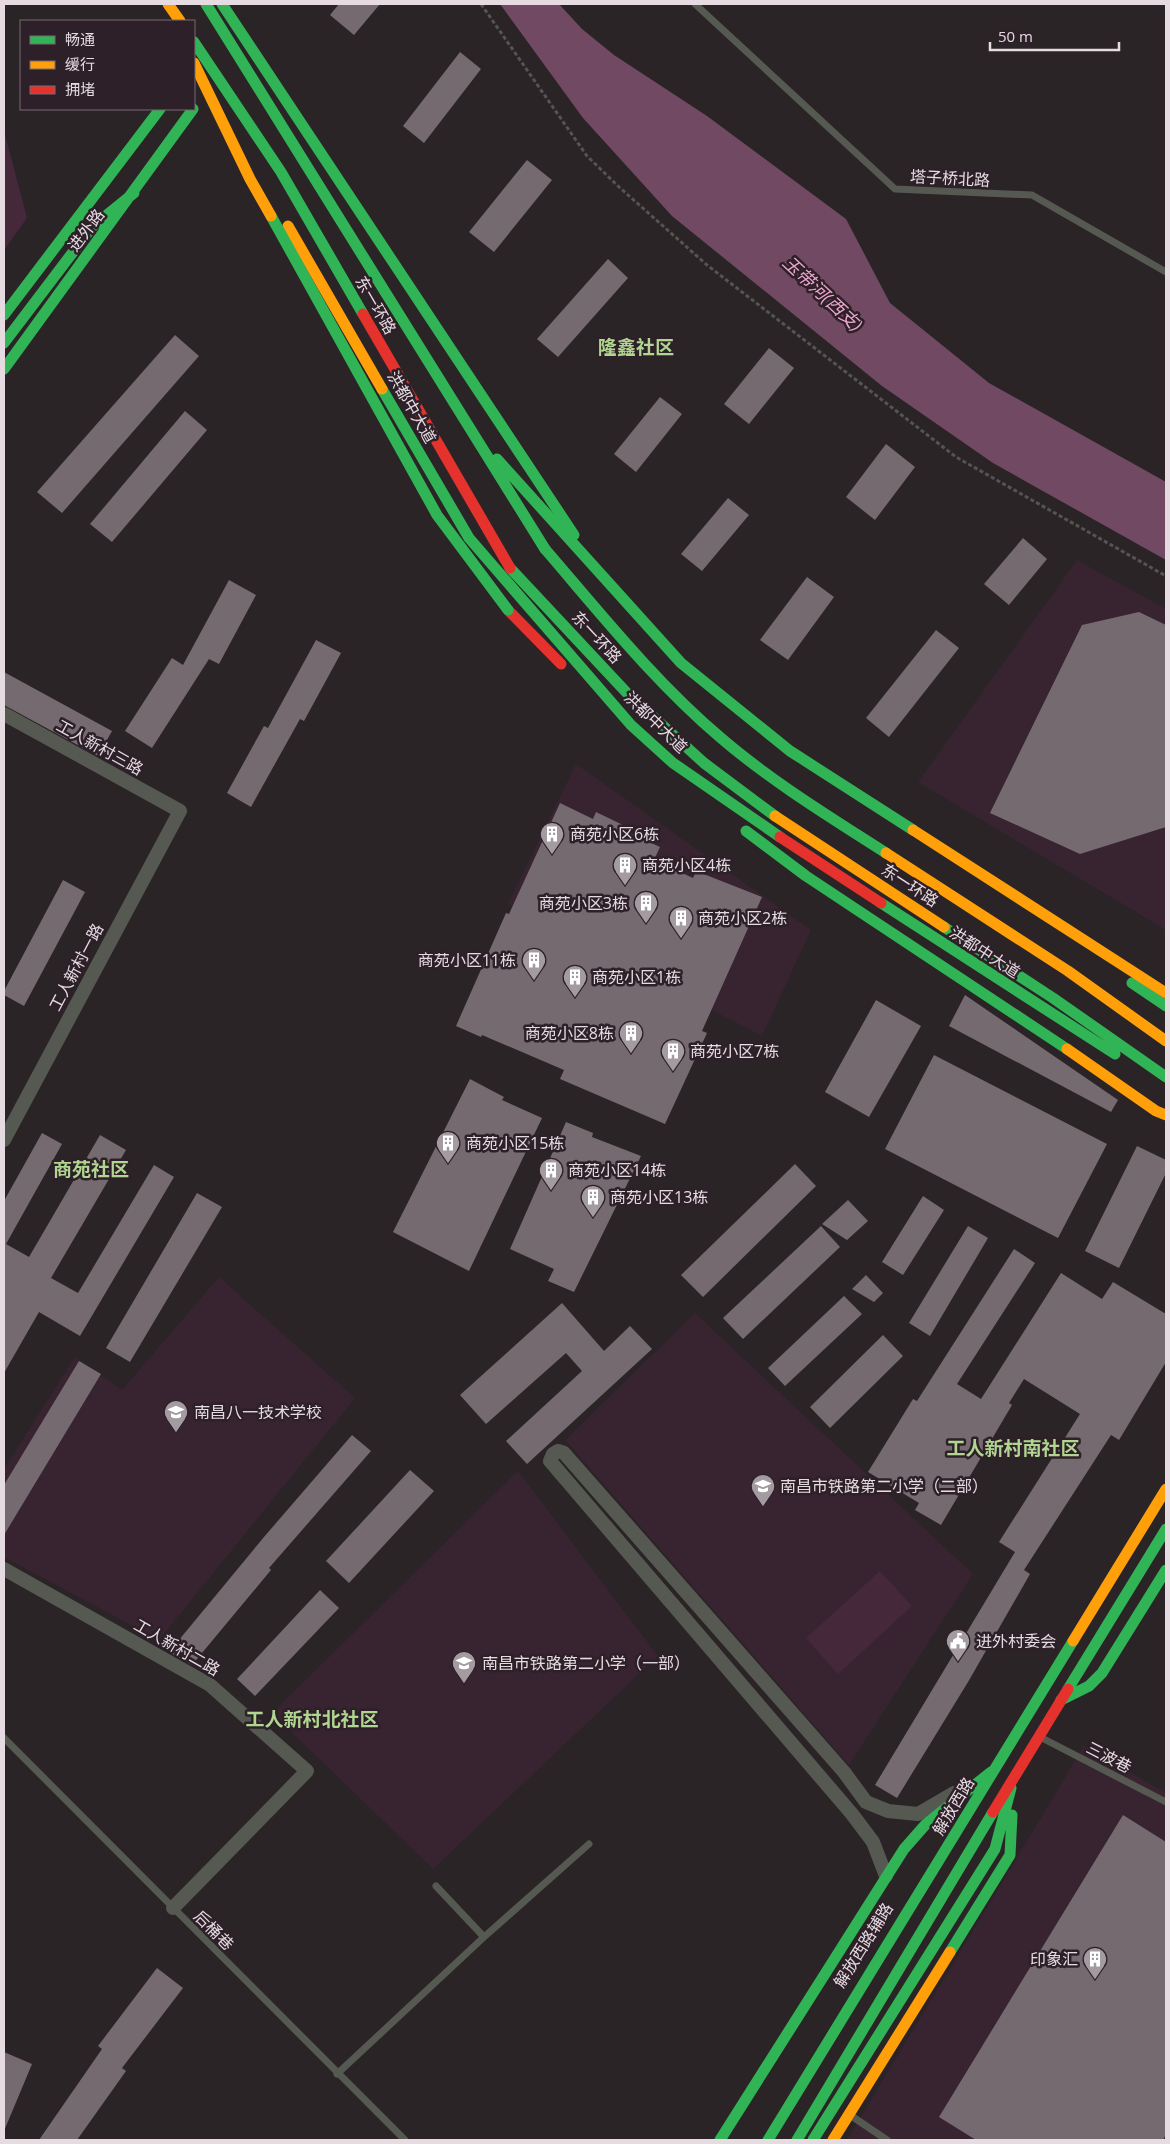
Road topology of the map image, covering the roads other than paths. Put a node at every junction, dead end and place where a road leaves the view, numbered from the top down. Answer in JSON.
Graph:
{"nodes":[{"id":1,"x":158,"y":4,"type":"edge"},
{"id":2,"x":167,"y":4,"type":"edge"},
{"id":3,"x":206,"y":4,"type":"edge"},
{"id":4,"x":222,"y":4,"type":"edge"},
{"id":5,"x":695,"y":4,"type":"edge"},
{"id":6,"x":167,"y":20,"type":"edge"},
{"id":7,"x":173,"y":20,"type":"edge"},
{"id":8,"x":179,"y":20,"type":"edge"},
{"id":9,"x":236,"y":23,"type":"junction"},
{"id":10,"x":195,"y":43,"type":"edge"},
{"id":11,"x":250,"y":46,"type":"junction"},
{"id":12,"x":195,"y":62,"type":"edge"},
{"id":13,"x":195,"y":65,"type":"edge"},
{"id":14,"x":195,"y":65,"type":"edge"},
{"id":15,"x":207,"y":88,"type":"junction"},
{"id":16,"x":195,"y":105,"type":"edge"},
{"id":17,"x":159,"y":110,"type":"edge"},
{"id":18,"x":192,"y":110,"type":"edge"},
{"id":19,"x":134,"y":193,"type":"junction"},
{"id":20,"x":1166,"y":272,"type":"edge"},
{"id":21,"x":4,"y":315,"type":"edge"},
{"id":22,"x":4,"y":343,"type":"edge"},
{"id":23,"x":4,"y":369,"type":"edge"},
{"id":24,"x":470,"y":429,"type":"junction"},
{"id":25,"x":4,"y":714,"type":"edge"},
{"id":26,"x":675,"y":779,"type":"dead end"},
{"id":27,"x":180,"y":811,"type":"joint"},
{"id":28,"x":736,"y":825,"type":"dead end"},
{"id":29,"x":1166,"y":993,"type":"edge"},
{"id":30,"x":1166,"y":1006,"type":"edge"},
{"id":31,"x":1166,"y":1041,"type":"edge"},
{"id":32,"x":1166,"y":1077,"type":"edge"},
{"id":33,"x":1166,"y":1089,"type":"edge"},
{"id":34,"x":1166,"y":1115,"type":"edge"},
{"id":35,"x":4,"y":1140,"type":"edge"},
{"id":36,"x":1166,"y":1489,"type":"edge"},
{"id":37,"x":1166,"y":1529,"type":"edge"},
{"id":38,"x":4,"y":1569,"type":"edge"},
{"id":39,"x":1166,"y":1570,"type":"edge"},
{"id":40,"x":1061,"y":1700,"type":"junction"},
{"id":41,"x":1039,"y":1737,"type":"junction"},
{"id":42,"x":4,"y":1738,"type":"edge"},
{"id":43,"x":996,"y":1768,"type":"junction"},
{"id":44,"x":1014,"y":1777,"type":"junction"},
{"id":45,"x":1166,"y":1802,"type":"edge"},
{"id":46,"x":588,"y":1844,"type":"dead end"},
{"id":47,"x":886,"y":1876,"type":"junction"},
{"id":48,"x":436,"y":1886,"type":"dead end"},
{"id":49,"x":173,"y":1908,"type":"junction"},
{"id":50,"x":484,"y":1937,"type":"junction"},
{"id":51,"x":337,"y":2074,"type":"junction"},
{"id":52,"x":848,"y":2114,"type":"junction"},
{"id":53,"x":405,"y":2140,"type":"edge"},
{"id":54,"x":720,"y":2140,"type":"edge"},
{"id":55,"x":759,"y":2140,"type":"edge"},
{"id":56,"x":768,"y":2140,"type":"edge"},
{"id":57,"x":797,"y":2140,"type":"edge"},
{"id":58,"x":813,"y":2140,"type":"edge"},
{"id":59,"x":833,"y":2140,"type":"edge"},
{"id":60,"x":887,"y":2140,"type":"edge"}],
"edges":[{"from":1,"to":6,"type":"main road"},
{"from":2,"to":7,"type":"main road"},
{"from":2,"to":8,"type":"main road"},
{"from":3,"to":24,"type":"main road","name":"东一环路","bridge":true},
{"from":4,"to":9,"type":"main road"},
{"from":5,"to":20,"type":"lane","name":"塔子桥北路"},
{"from":9,"to":11,"type":"main road"},
{"from":9,"to":12,"type":"main road"},
{"from":10,"to":32,"type":"main road","name":"东一环路","bridge":true},
{"from":11,"to":15,"type":"main road","name":"进外路"},
{"from":11,"to":30,"type":"main road"},
{"from":13,"to":15,"type":"main road","name":"洪都中大道"},
{"from":14,"to":26,"type":"main road","bridge":true},
{"from":15,"to":16,"type":"main road","name":"进外路"},
{"from":15,"to":33,"type":"main road","name":"洪都中大道"},
{"from":17,"to":21,"type":"main road","name":"进外路"},
{"from":18,"to":19,"type":"main road","name":"进外路"},
{"from":19,"to":22,"type":"main road"},
{"from":19,"to":23,"type":"main road","name":"进外路"},
{"from":24,"to":29,"type":"main road","bridge":true},
{"from":24,"to":31,"type":"main road","name":"东一环路","bridge":true},
{"from":25,"to":27,"type":"street","name":"工人新村三路"},
{"from":27,"to":35,"type":"street","name":"工人新村一路"},
{"from":28,"to":34,"type":"main road"},
{"from":36,"to":43,"type":"main road","name":"解放西路"},
{"from":37,"to":40,"type":"main road"},
{"from":38,"to":49,"type":"street","name":"工人新村二路"},
{"from":39,"to":40,"type":"main road"},
{"from":40,"to":41,"type":"main road"},
{"from":41,"to":44,"type":"main road"},
{"from":41,"to":45,"type":"lane","name":"三波巷"},
{"from":42,"to":49,"type":"lane","name":"后桶巷"},
{"from":43,"to":47,"type":"main road"},
{"from":43,"to":47,"type":"street"},
{"from":43,"to":55,"type":"main road","name":"解放西路辅路"},
{"from":43,"to":56,"type":"main road","name":"解放西路"},
{"from":44,"to":52,"type":"main road"},
{"from":44,"to":57,"type":"main road"},
{"from":44,"to":58,"type":"main road"},
{"from":46,"to":50,"type":"lane"},
{"from":47,"to":54,"type":"main road"},
{"from":48,"to":50,"type":"lane"},
{"from":49,"to":51,"type":"lane","name":"后桶巷"},
{"from":50,"to":51,"type":"lane"},
{"from":51,"to":53,"type":"lane","name":"后桶巷"},
{"from":52,"to":59,"type":"main road"},
{"from":52,"to":60,"type":"lane"}]}
